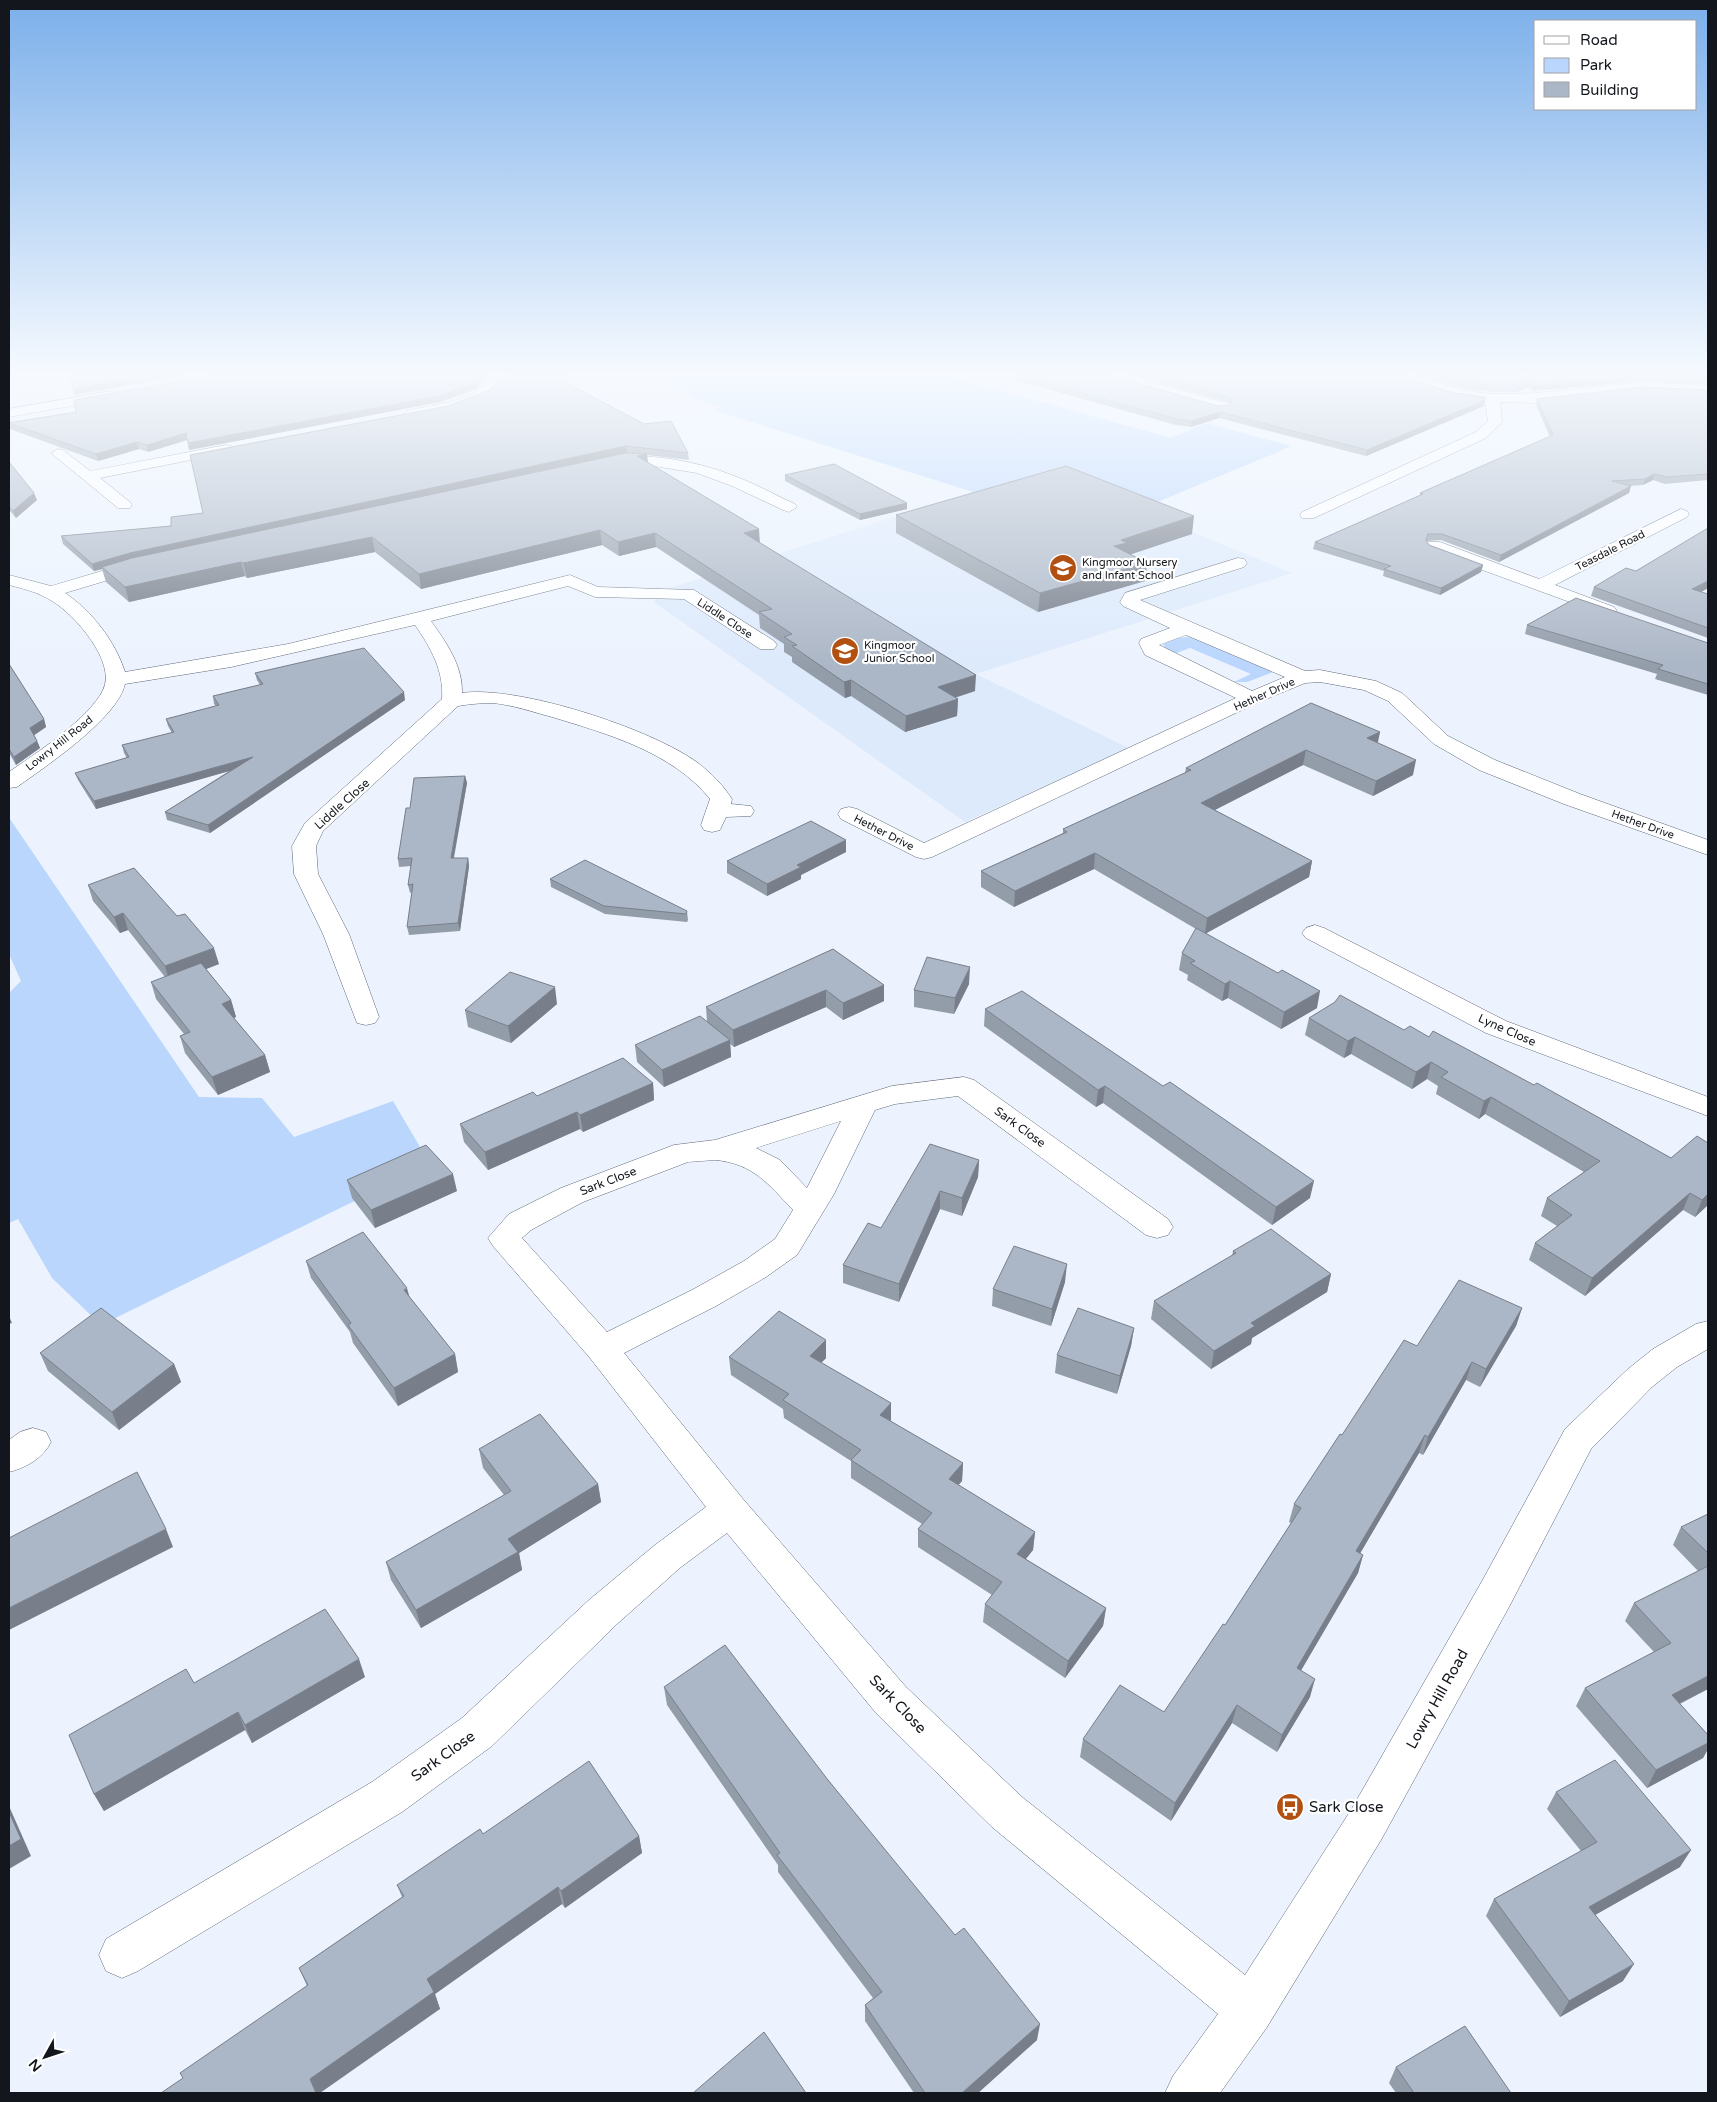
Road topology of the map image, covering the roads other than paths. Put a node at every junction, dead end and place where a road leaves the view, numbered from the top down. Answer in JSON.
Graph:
{"nodes":[{"id":1,"x":83,"y":472,"type":"edge"},
{"id":2,"x":108,"y":472,"type":"edge"},
{"id":3,"x":705,"y":472,"type":"edge"},
{"id":4,"x":1400,"y":472,"type":"edge"},
{"id":5,"x":88,"y":476,"type":"junction"},
{"id":6,"x":124,"y":505,"type":"dead end"},
{"id":7,"x":789,"y":507,"type":"dead end"},
{"id":8,"x":1681,"y":514,"type":"dead end"},
{"id":9,"x":1308,"y":515,"type":"dead end"},
{"id":10,"x":1434,"y":546,"type":"edge"},
{"id":11,"x":151,"y":563,"type":"edge"},
{"id":12,"x":1238,"y":563,"type":"dead end"},
{"id":13,"x":9,"y":580,"type":"edge"},
{"id":14,"x":1539,"y":586,"type":"junction"},
{"id":15,"x":50,"y":592,"type":"junction"},
{"id":16,"x":1626,"y":617,"type":"edge"},
{"id":17,"x":420,"y":619,"type":"junction"},
{"id":18,"x":1186,"y":628,"type":"junction"},
{"id":19,"x":767,"y":645,"type":"dead end"},
{"id":20,"x":1302,"y":677,"type":"junction"},
{"id":21,"x":116,"y":679,"type":"junction"},
{"id":22,"x":1252,"y":698,"type":"junction"},
{"id":23,"x":452,"y":701,"type":"junction"},
{"id":24,"x":9,"y":782,"type":"edge"},
{"id":25,"x":743,"y":811,"type":"dead end"},
{"id":26,"x":848,"y":814,"type":"dead end"},
{"id":27,"x":1708,"y":848,"type":"edge"},
{"id":28,"x":1315,"y":933,"type":"dead end"},
{"id":29,"x":366,"y":1017,"type":"dead end"},
{"id":30,"x":865,"y":1102,"type":"junction"},
{"id":31,"x":1708,"y":1107,"type":"edge"},
{"id":32,"x":716,"y":1150,"type":"junction"},
{"id":33,"x":810,"y":1209,"type":"junction"},
{"id":34,"x":1157,"y":1227,"type":"dead end"},
{"id":35,"x":1708,"y":1333,"type":"edge"},
{"id":36,"x":602,"y":1349,"type":"junction"},
{"id":37,"x":730,"y":1510,"type":"junction"},
{"id":38,"x":122,"y":1955,"type":"dead end"},
{"id":39,"x":1250,"y":2010,"type":"junction"},
{"id":40,"x":1190,"y":2093,"type":"edge"}],
"edges":[{"from":1,"to":5,"type":"street"},
{"from":2,"to":5,"type":"street"},
{"from":3,"to":7,"type":"street"},
{"from":4,"to":9,"type":"street"},
{"from":5,"to":6,"type":"street"},
{"from":8,"to":14,"type":"street","name":"Teasdale Road"},
{"from":10,"to":14,"type":"street"},
{"from":11,"to":15,"type":"street"},
{"from":12,"to":18,"type":"street"},
{"from":13,"to":15,"type":"street"},
{"from":14,"to":16,"type":"street"},
{"from":15,"to":21,"type":"street"},
{"from":17,"to":19,"type":"street","name":"Liddle Close"},
{"from":17,"to":21,"type":"street","name":"Liddle Close"},
{"from":17,"to":23,"type":"street"},
{"from":18,"to":20,"type":"street"},
{"from":18,"to":22,"type":"street"},
{"from":20,"to":22,"type":"street","name":"Hether Drive"},
{"from":20,"to":27,"type":"street","name":"Hether Drive"},
{"from":21,"to":24,"type":"street","name":"Lowry Hill Road"},
{"from":22,"to":26,"type":"street","name":"Hether Drive"},
{"from":23,"to":25,"type":"street"},
{"from":23,"to":29,"type":"street","name":"Liddle Close"},
{"from":28,"to":31,"type":"street","name":"Lyne Close"},
{"from":30,"to":32,"type":"street","name":"Sark Close"},
{"from":30,"to":33,"type":"street"},
{"from":30,"to":34,"type":"street","name":"Sark Close"},
{"from":32,"to":33,"type":"street"},
{"from":32,"to":36,"type":"street","name":"Sark Close"},
{"from":33,"to":36,"type":"street"},
{"from":35,"to":39,"type":"street","name":"Lowry Hill Road"},
{"from":36,"to":37,"type":"street","name":"Sark Close"},
{"from":37,"to":38,"type":"street","name":"Sark Close"},
{"from":37,"to":39,"type":"street","name":"Sark Close"},
{"from":39,"to":40,"type":"street","name":"Lowry Hill Road"}]}
